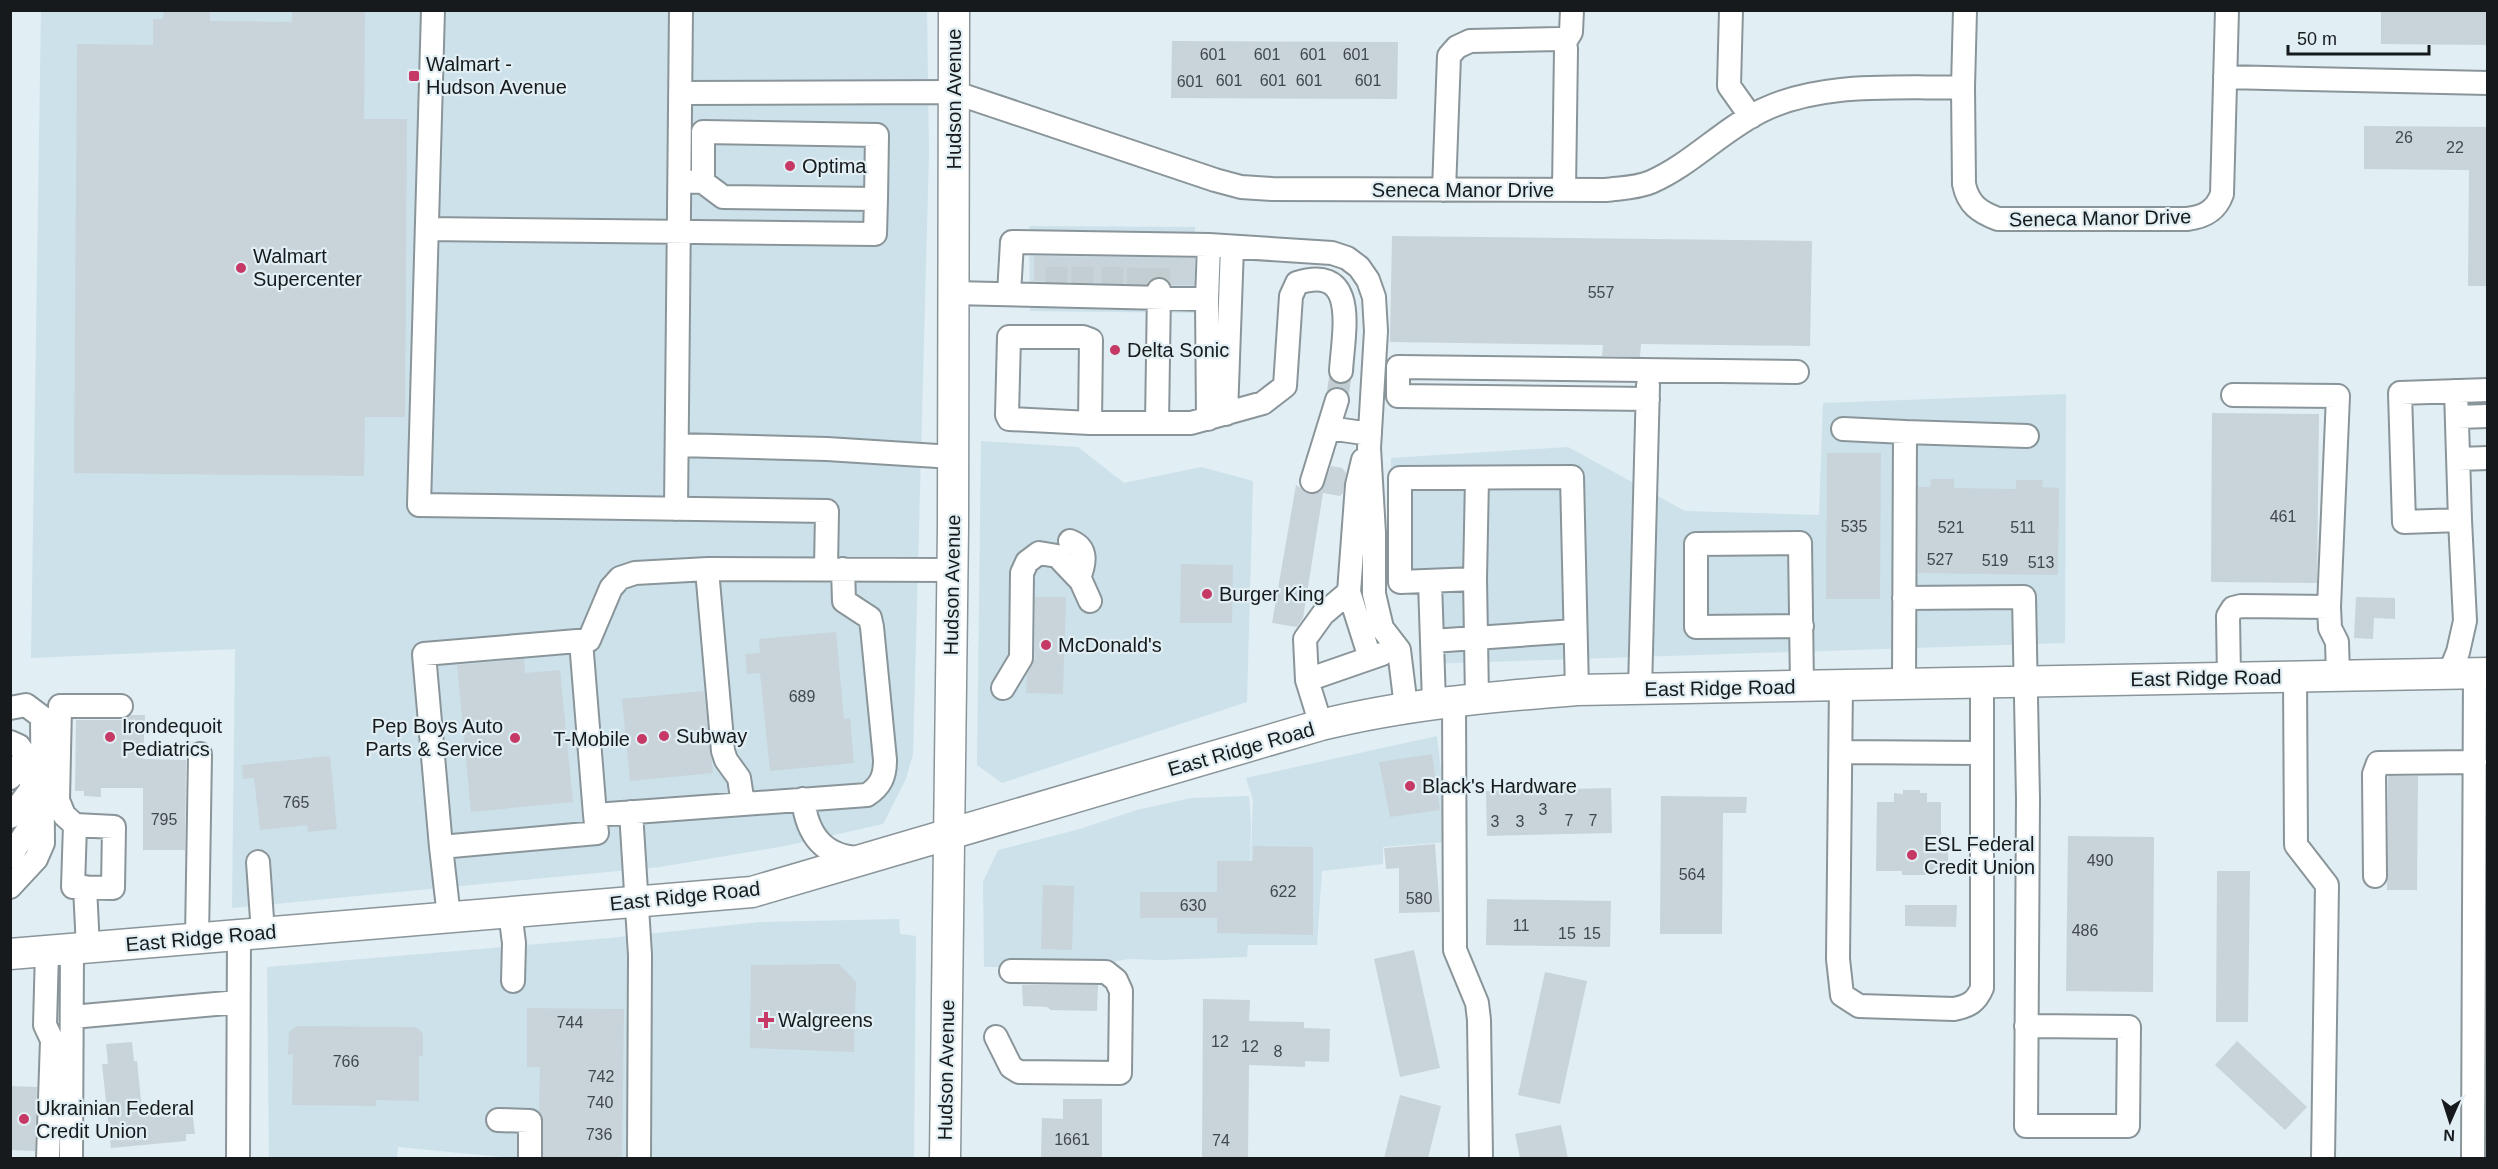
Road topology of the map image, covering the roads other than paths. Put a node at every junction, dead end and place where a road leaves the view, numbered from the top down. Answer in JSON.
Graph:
{"nodes":[{"id":1,"x":433,"y":10,"type":"edge"},
{"id":2,"x":681,"y":10,"type":"edge"},
{"id":3,"x":954,"y":10,"type":"edge"},
{"id":4,"x":1572,"y":10,"type":"edge"},
{"id":5,"x":1965,"y":10,"type":"edge"},
{"id":6,"x":2227,"y":10,"type":"edge"},
{"id":7,"x":1730,"y":11,"type":"edge"},
{"id":8,"x":1565,"y":42,"type":"junction"},
{"id":9,"x":2225,"y":77,"type":"junction"},
{"id":10,"x":2487,"y":83,"type":"edge"},
{"id":11,"x":1963,"y":87,"type":"junction"},
{"id":12,"x":953,"y":92,"type":"junction"},
{"id":13,"x":682,"y":93,"type":"junction"},
{"id":14,"x":1750,"y":117,"type":"junction"},
{"id":15,"x":692,"y":181,"type":"junction"},
{"id":16,"x":1444,"y":190,"type":"junction"},
{"id":17,"x":1564,"y":190,"type":"junction"},
{"id":18,"x":756,"y":197,"type":"junction"},
{"id":19,"x":876,"y":199,"type":"junction"},
{"id":20,"x":427,"y":229,"type":"junction"},
{"id":21,"x":680,"y":232,"type":"junction"},
{"id":22,"x":756,"y":233,"type":"junction"},
{"id":23,"x":1209,"y":245,"type":"junction"},
{"id":24,"x":1232,"y":247,"type":"junction"},
{"id":25,"x":953,"y":293,"type":"junction"},
{"id":26,"x":1148,"y":293,"type":"junction"},
{"id":27,"x":1009,"y":294,"type":"junction"},
{"id":28,"x":1207,"y":299,"type":"junction"},
{"id":29,"x":1649,"y":369,"type":"junction"},
{"id":30,"x":1341,"y":370,"type":"tunnel mouth"},
{"id":31,"x":1797,"y":372,"type":"dead end"},
{"id":32,"x":2487,"y":390,"type":"edge"},
{"id":33,"x":2456,"y":391,"type":"junction"},
{"id":34,"x":2233,"y":395,"type":"dead end"},
{"id":35,"x":1648,"y":399,"type":"junction"},
{"id":36,"x":1337,"y":400,"type":"tunnel mouth"},
{"id":37,"x":1217,"y":416,"type":"junction"},
{"id":38,"x":2487,"y":416,"type":"edge"},
{"id":39,"x":2457,"y":417,"type":"junction"},
{"id":40,"x":1090,"y":423,"type":"junction"},
{"id":41,"x":1156,"y":423,"type":"junction"},
{"id":42,"x":1329,"y":428,"type":"junction"},
{"id":43,"x":1844,"y":429,"type":"dead end"},
{"id":44,"x":1905,"y":432,"type":"junction"},
{"id":45,"x":2027,"y":436,"type":"dead end"},
{"id":46,"x":1370,"y":441,"type":"junction"},
{"id":47,"x":677,"y":445,"type":"junction"},
{"id":48,"x":953,"y":457,"type":"junction"},
{"id":49,"x":2487,"y":458,"type":"edge"},
{"id":50,"x":2458,"y":459,"type":"junction"},
{"id":51,"x":1477,"y":477,"type":"junction"},
{"id":52,"x":1312,"y":481,"type":"dead end"},
{"id":53,"x":676,"y":509,"type":"junction"},
{"id":54,"x":2460,"y":520,"type":"junction"},
{"id":55,"x":835,"y":569,"type":"junction"},
{"id":56,"x":707,"y":570,"type":"junction"},
{"id":57,"x":952,"y":570,"type":"junction"},
{"id":58,"x":1475,"y":579,"type":"junction"},
{"id":59,"x":1430,"y":582,"type":"junction"},
{"id":60,"x":1349,"y":592,"type":"junction"},
{"id":61,"x":1904,"y":598,"type":"junction"},
{"id":62,"x":1089,"y":601,"type":"dead end"},
{"id":63,"x":2329,"y":607,"type":"junction"},
{"id":64,"x":1802,"y":626,"type":"junction"},
{"id":65,"x":1575,"y":631,"type":"junction"},
{"id":66,"x":1475,"y":637,"type":"junction"},
{"id":67,"x":580,"y":641,"type":"junction"},
{"id":68,"x":1432,"y":641,"type":"junction"},
{"id":69,"x":1399,"y":650,"type":"junction"},
{"id":70,"x":1370,"y":658,"type":"junction"},
{"id":71,"x":2470,"y":673,"type":"edge"},
{"id":72,"x":2338,"y":676,"type":"junction"},
{"id":73,"x":2295,"y":677,"type":"junction"},
{"id":74,"x":2229,"y":678,"type":"junction"},
{"id":75,"x":1307,"y":680,"type":"junction"},
{"id":76,"x":2026,"y":682,"type":"junction"},
{"id":77,"x":1982,"y":683,"type":"junction"},
{"id":78,"x":1904,"y":684,"type":"junction"},
{"id":79,"x":1841,"y":685,"type":"junction"},
{"id":80,"x":1802,"y":686,"type":"junction"},
{"id":81,"x":1004,"y":688,"type":"dead end"},
{"id":82,"x":1640,"y":689,"type":"junction"},
{"id":83,"x":1577,"y":690,"type":"junction"},
{"id":84,"x":1443,"y":702,"type":"junction"},
{"id":85,"x":121,"y":706,"type":"dead end"},
{"id":86,"x":10,"y":708,"type":"edge"},
{"id":87,"x":1321,"y":725,"type":"junction"},
{"id":88,"x":16,"y":751,"type":"edge"},
{"id":89,"x":1841,"y":752,"type":"junction"},
{"id":90,"x":1980,"y":753,"type":"junction"},
{"id":91,"x":200,"y":754,"type":"dead end"},
{"id":92,"x":2479,"y":758,"type":"edge"},
{"id":93,"x":10,"y":778,"type":"edge"},
{"id":94,"x":803,"y":800,"type":"junction"},
{"id":95,"x":743,"y":804,"type":"junction"},
{"id":96,"x":22,"y":811,"type":"edge"},
{"id":97,"x":631,"y":812,"type":"junction"},
{"id":98,"x":595,"y":815,"type":"junction"},
{"id":99,"x":75,"y":825,"type":"junction"},
{"id":100,"x":949,"y":833,"type":"junction"},
{"id":101,"x":441,"y":848,"type":"junction"},
{"id":102,"x":10,"y":857,"type":"edge"},
{"id":103,"x":866,"y":858,"type":"junction"},
{"id":104,"x":258,"y":862,"type":"dead end"},
{"id":105,"x":2375,"y":876,"type":"dead end"},
{"id":106,"x":10,"y":887,"type":"edge"},
{"id":107,"x":85,"y":887,"type":"junction"},
{"id":108,"x":636,"y":902,"type":"junction"},
{"id":109,"x":510,"y":912,"type":"junction"},
{"id":110,"x":448,"y":917,"type":"junction"},
{"id":111,"x":251,"y":934,"type":"junction"},
{"id":112,"x":197,"y":938,"type":"junction"},
{"id":113,"x":69,"y":949,"type":"junction"},
{"id":114,"x":10,"y":954,"type":"edge"},
{"id":115,"x":1011,"y":971,"type":"dead end"},
{"id":116,"x":513,"y":981,"type":"dead end"},
{"id":117,"x":238,"y":1002,"type":"junction"},
{"id":118,"x":72,"y":1017,"type":"junction"},
{"id":119,"x":2026,"y":1026,"type":"junction"},
{"id":120,"x":996,"y":1037,"type":"dead end"},
{"id":121,"x":2480,"y":1099,"type":"edge"},
{"id":122,"x":498,"y":1120,"type":"dead end"},
{"id":123,"x":48,"y":1158,"type":"edge"},
{"id":124,"x":71,"y":1158,"type":"edge"},
{"id":125,"x":238,"y":1158,"type":"edge"},
{"id":126,"x":530,"y":1158,"type":"edge"},
{"id":127,"x":639,"y":1158,"type":"edge"},
{"id":128,"x":945,"y":1158,"type":"edge"},
{"id":129,"x":1481,"y":1158,"type":"edge"},
{"id":130,"x":2324,"y":1158,"type":"edge"},
{"id":131,"x":2473,"y":1158,"type":"edge"}],
"edges":[{"from":1,"to":20,"type":"street"},
{"from":2,"to":13,"type":"street"},
{"from":3,"to":12,"type":"main road","name":"Hudson Avenue"},
{"from":4,"to":8,"type":"street"},
{"from":5,"to":11,"type":"street","name":"Seneca Manor Drive"},
{"from":6,"to":9,"type":"street","name":"Seneca Manor Drive"},
{"from":7,"to":14,"type":"street"},
{"from":8,"to":16,"type":"street"},
{"from":8,"to":17,"type":"street"},
{"from":9,"to":10,"type":"street"},
{"from":9,"to":11,"type":"street","name":"Seneca Manor Drive"},
{"from":11,"to":14,"type":"street","name":"Seneca Manor Drive"},
{"from":12,"to":13,"type":"street","name":"Seneca Manor Drive"},
{"from":12,"to":16,"type":"street","name":"Seneca Manor Drive"},
{"from":12,"to":25,"type":"main road","name":"Hudson Avenue"},
{"from":13,"to":15,"type":"street"},
{"from":14,"to":17,"type":"street","name":"Seneca Manor Drive"},
{"from":15,"to":18,"type":"street"},
{"from":15,"to":19,"type":"street"},
{"from":15,"to":21,"type":"street"},
{"from":16,"to":17,"type":"street","name":"Seneca Manor Drive"},
{"from":18,"to":19,"type":"street"},
{"from":18,"to":22,"type":"street"},
{"from":19,"to":22,"type":"street"},
{"from":20,"to":21,"type":"street"},
{"from":20,"to":53,"type":"street"},
{"from":21,"to":22,"type":"street"},
{"from":21,"to":47,"type":"street"},
{"from":23,"to":24,"type":"street"},
{"from":23,"to":27,"type":"street"},
{"from":23,"to":28,"type":"street"},
{"from":24,"to":37,"type":"street"},
{"from":24,"to":46,"type":"street"},
{"from":25,"to":27,"type":"street"},
{"from":25,"to":48,"type":"main road","name":"Hudson Avenue"},
{"from":26,"to":27,"type":"street"},
{"from":26,"to":28,"type":"street"},
{"from":26,"to":41,"type":"street"},
{"from":28,"to":37,"type":"street"},
{"from":29,"to":31,"type":"street"},
{"from":29,"to":35,"type":"street"},
{"from":29,"to":35,"type":"street"},
{"from":30,"to":37,"type":"street"},
{"from":32,"to":33,"type":"street"},
{"from":33,"to":39,"type":"street"},
{"from":33,"to":54,"type":"street"},
{"from":34,"to":63,"type":"street"},
{"from":35,"to":82,"type":"street"},
{"from":36,"to":42,"type":"street"},
{"from":37,"to":41,"type":"street"},
{"from":38,"to":39,"type":"street"},
{"from":39,"to":50,"type":"street"},
{"from":40,"to":40,"type":"street"},
{"from":40,"to":41,"type":"street"},
{"from":42,"to":46,"type":"street"},
{"from":42,"to":52,"type":"street"},
{"from":43,"to":44,"type":"street"},
{"from":44,"to":45,"type":"street"},
{"from":44,"to":61,"type":"street"},
{"from":46,"to":60,"type":"street"},
{"from":46,"to":69,"type":"street"},
{"from":47,"to":48,"type":"street"},
{"from":47,"to":53,"type":"street"},
{"from":48,"to":57,"type":"main road","name":"Hudson Avenue"},
{"from":49,"to":50,"type":"street"},
{"from":50,"to":54,"type":"street"},
{"from":51,"to":58,"type":"street"},
{"from":51,"to":59,"type":"street"},
{"from":51,"to":65,"type":"street"},
{"from":53,"to":55,"type":"street"},
{"from":54,"to":71,"type":"street"},
{"from":55,"to":56,"type":"street"},
{"from":55,"to":57,"type":"street"},
{"from":55,"to":94,"type":"street"},
{"from":56,"to":67,"type":"street"},
{"from":56,"to":95,"type":"street"},
{"from":57,"to":100,"type":"main road","name":"Hudson Avenue"},
{"from":58,"to":59,"type":"street"},
{"from":58,"to":66,"type":"street"},
{"from":59,"to":68,"type":"street"},
{"from":60,"to":70,"type":"street"},
{"from":60,"to":75,"type":"street"},
{"from":61,"to":76,"type":"street"},
{"from":61,"to":78,"type":"street"},
{"from":62,"to":81,"type":"street"},
{"from":63,"to":72,"type":"street"},
{"from":63,"to":74,"type":"street"},
{"from":64,"to":64,"type":"street"},
{"from":64,"to":80,"type":"street"},
{"from":65,"to":66,"type":"street"},
{"from":65,"to":83,"type":"street"},
{"from":66,"to":68,"type":"street"},
{"from":66,"to":84,"type":"street"},
{"from":67,"to":98,"type":"street"},
{"from":67,"to":101,"type":"street"},
{"from":68,"to":84,"type":"street"},
{"from":69,"to":70,"type":"street"},
{"from":69,"to":84,"type":"street"},
{"from":70,"to":75,"type":"street"},
{"from":71,"to":72,"type":"main road","name":"East Ridge Road"},
{"from":71,"to":92,"type":"street"},
{"from":72,"to":73,"type":"main road","name":"East Ridge Road"},
{"from":73,"to":74,"type":"main road","name":"East Ridge Road"},
{"from":73,"to":130,"type":"street"},
{"from":74,"to":76,"type":"main road","name":"East Ridge Road"},
{"from":75,"to":87,"type":"street"},
{"from":76,"to":77,"type":"main road","name":"East Ridge Road"},
{"from":76,"to":119,"type":"street"},
{"from":77,"to":78,"type":"main road","name":"East Ridge Road"},
{"from":77,"to":90,"type":"street"},
{"from":78,"to":79,"type":"main road","name":"East Ridge Road"},
{"from":79,"to":80,"type":"main road","name":"East Ridge Road"},
{"from":79,"to":89,"type":"street"},
{"from":80,"to":82,"type":"main road","name":"East Ridge Road"},
{"from":82,"to":83,"type":"main road","name":"East Ridge Road"},
{"from":83,"to":84,"type":"main road","name":"East Ridge Road"},
{"from":84,"to":87,"type":"main road","name":"East Ridge Road"},
{"from":84,"to":129,"type":"street"},
{"from":85,"to":99,"type":"street"},
{"from":86,"to":106,"type":"street"},
{"from":87,"to":100,"type":"main road","name":"East Ridge Road"},
{"from":88,"to":93,"type":"street"},
{"from":88,"to":96,"type":"street"},
{"from":89,"to":90,"type":"street"},
{"from":89,"to":90,"type":"street"},
{"from":91,"to":112,"type":"street"},
{"from":92,"to":105,"type":"street"},
{"from":92,"to":121,"type":"street"},
{"from":94,"to":95,"type":"street"},
{"from":94,"to":103,"type":"street"},
{"from":95,"to":97,"type":"street"},
{"from":96,"to":102,"type":"street"},
{"from":97,"to":98,"type":"street"},
{"from":97,"to":108,"type":"street"},
{"from":98,"to":101,"type":"street"},
{"from":99,"to":107,"type":"street"},
{"from":99,"to":107,"type":"street"},
{"from":100,"to":103,"type":"main road","name":"East Ridge Road"},
{"from":100,"to":128,"type":"main road","name":"Hudson Avenue"},
{"from":101,"to":110,"type":"street"},
{"from":103,"to":108,"type":"main road","name":"East Ridge Road"},
{"from":104,"to":111,"type":"street"},
{"from":107,"to":113,"type":"street"},
{"from":108,"to":109,"type":"main road","name":"East Ridge Road"},
{"from":108,"to":127,"type":"street"},
{"from":109,"to":110,"type":"main road","name":"East Ridge Road"},
{"from":109,"to":116,"type":"street"},
{"from":110,"to":111,"type":"main road","name":"East Ridge Road"},
{"from":111,"to":112,"type":"main road","name":"East Ridge Road"},
{"from":111,"to":117,"type":"street"},
{"from":112,"to":113,"type":"main road","name":"East Ridge Road"},
{"from":113,"to":114,"type":"main road","name":"East Ridge Road"},
{"from":113,"to":118,"type":"street"},
{"from":113,"to":123,"type":"street"},
{"from":115,"to":120,"type":"street"},
{"from":117,"to":118,"type":"street"},
{"from":117,"to":125,"type":"street"},
{"from":118,"to":124,"type":"street"},
{"from":119,"to":119,"type":"street"},
{"from":121,"to":131,"type":"street"},
{"from":122,"to":126,"type":"street"}]}
